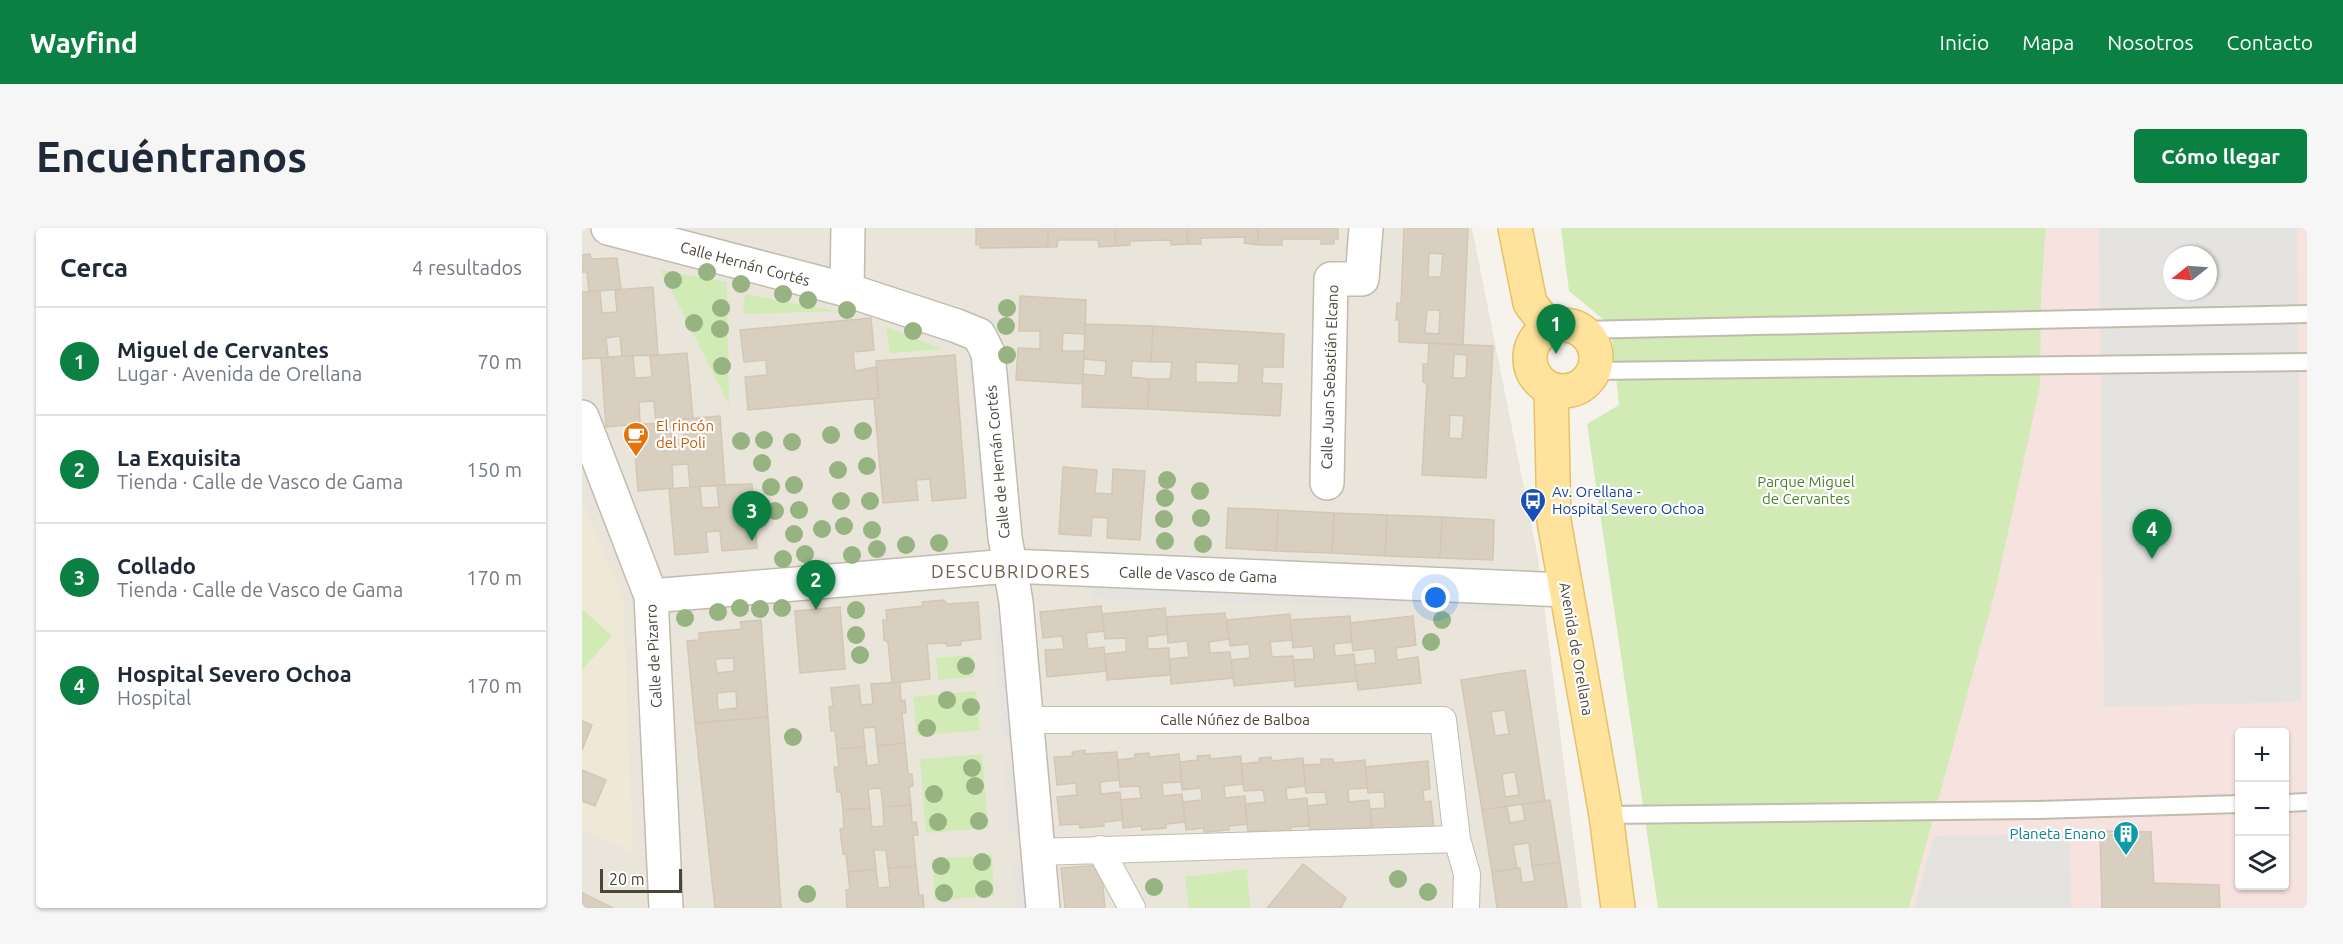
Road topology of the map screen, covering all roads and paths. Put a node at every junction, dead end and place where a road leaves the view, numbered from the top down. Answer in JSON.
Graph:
{"nodes":[{"id":1,"x":608,"y":228,"type":"edge"},
{"id":2,"x":848,"y":228,"type":"edge"},
{"id":3,"x":1366,"y":228,"type":"edge"},
{"id":4,"x":1515,"y":228,"type":"edge"},
{"id":5,"x":847,"y":290,"type":"junction"},
{"id":6,"x":2307,"y":314,"type":"edge"},
{"id":7,"x":1549,"y":328,"type":"junction"},
{"id":8,"x":1581,"y":330,"type":"junction"},
{"id":9,"x":2307,"y":362,"type":"edge"},
{"id":10,"x":1594,"y":371,"type":"junction"},
{"id":11,"x":1551,"y":389,"type":"junction"},
{"id":12,"x":582,"y":417,"type":"edge"},
{"id":13,"x":1327,"y":483,"type":"dead end"},
{"id":14,"x":1008,"y":567,"type":"junction"},
{"id":15,"x":1565,"y":590,"type":"junction"},
{"id":16,"x":651,"y":596,"type":"junction"},
{"id":17,"x":1028,"y":720,"type":"junction"},
{"id":18,"x":2307,"y":802,"type":"edge"},
{"id":19,"x":2289,"y":803,"type":"edge"},
{"id":20,"x":2235,"y":804,"type":"edge"},
{"id":21,"x":1606,"y":815,"type":"junction"},
{"id":22,"x":1457,"y":840,"type":"junction"},
{"id":23,"x":1100,"y":849,"type":"junction"},
{"id":24,"x":1038,"y":852,"type":"junction"},
{"id":25,"x":666,"y":908,"type":"edge"},
{"id":26,"x":1043,"y":908,"type":"edge"},
{"id":27,"x":1132,"y":908,"type":"edge"},
{"id":28,"x":1466,"y":908,"type":"edge"},
{"id":29,"x":1618,"y":908,"type":"edge"}],
"edges":[{"from":1,"to":5,"type":"street","name":"Calle Hernán Cortés"},
{"from":2,"to":5,"type":"street"},
{"from":3,"to":13,"type":"street","name":"Calle Juan Sebastián Elcano"},
{"from":4,"to":7,"type":"main road"},
{"from":5,"to":14,"type":"street","name":"Calle de Hernán Cortés"},
{"from":6,"to":8,"type":"lane"},
{"from":7,"to":8,"type":"main road"},
{"from":7,"to":11,"type":"main road"},
{"from":8,"to":10,"type":"main road"},
{"from":9,"to":10,"type":"lane"},
{"from":10,"to":11,"type":"main road"},
{"from":11,"to":15,"type":"main road","name":"Avenida de Orellana"},
{"from":12,"to":16,"type":"street","name":"Calle de Pizarro"},
{"from":14,"to":15,"type":"street","name":"Calle de Vasco de Gama"},
{"from":14,"to":16,"type":"street","name":"Calle de Vasco de Gama"},
{"from":14,"to":17,"type":"street","name":"Calle de Hernán Cortés"},
{"from":15,"to":21,"type":"main road","name":"Avenida de Orellana"},
{"from":16,"to":25,"type":"street","name":"Calle de Pizarro"},
{"from":17,"to":22,"type":"street","name":"Calle Núñez de Balboa"},
{"from":17,"to":24,"type":"street","name":"Calle de Hernán Cortés"},
{"from":18,"to":19,"type":"lane"},
{"from":20,"to":21,"type":"lane"},
{"from":21,"to":29,"type":"main road","name":"Avenida de Orellana"},
{"from":22,"to":23,"type":"street"},
{"from":22,"to":28,"type":"street"},
{"from":23,"to":24,"type":"street"},
{"from":23,"to":27,"type":"street"},
{"from":24,"to":26,"type":"street","name":"Calle de Hernán Cortés"}]}
